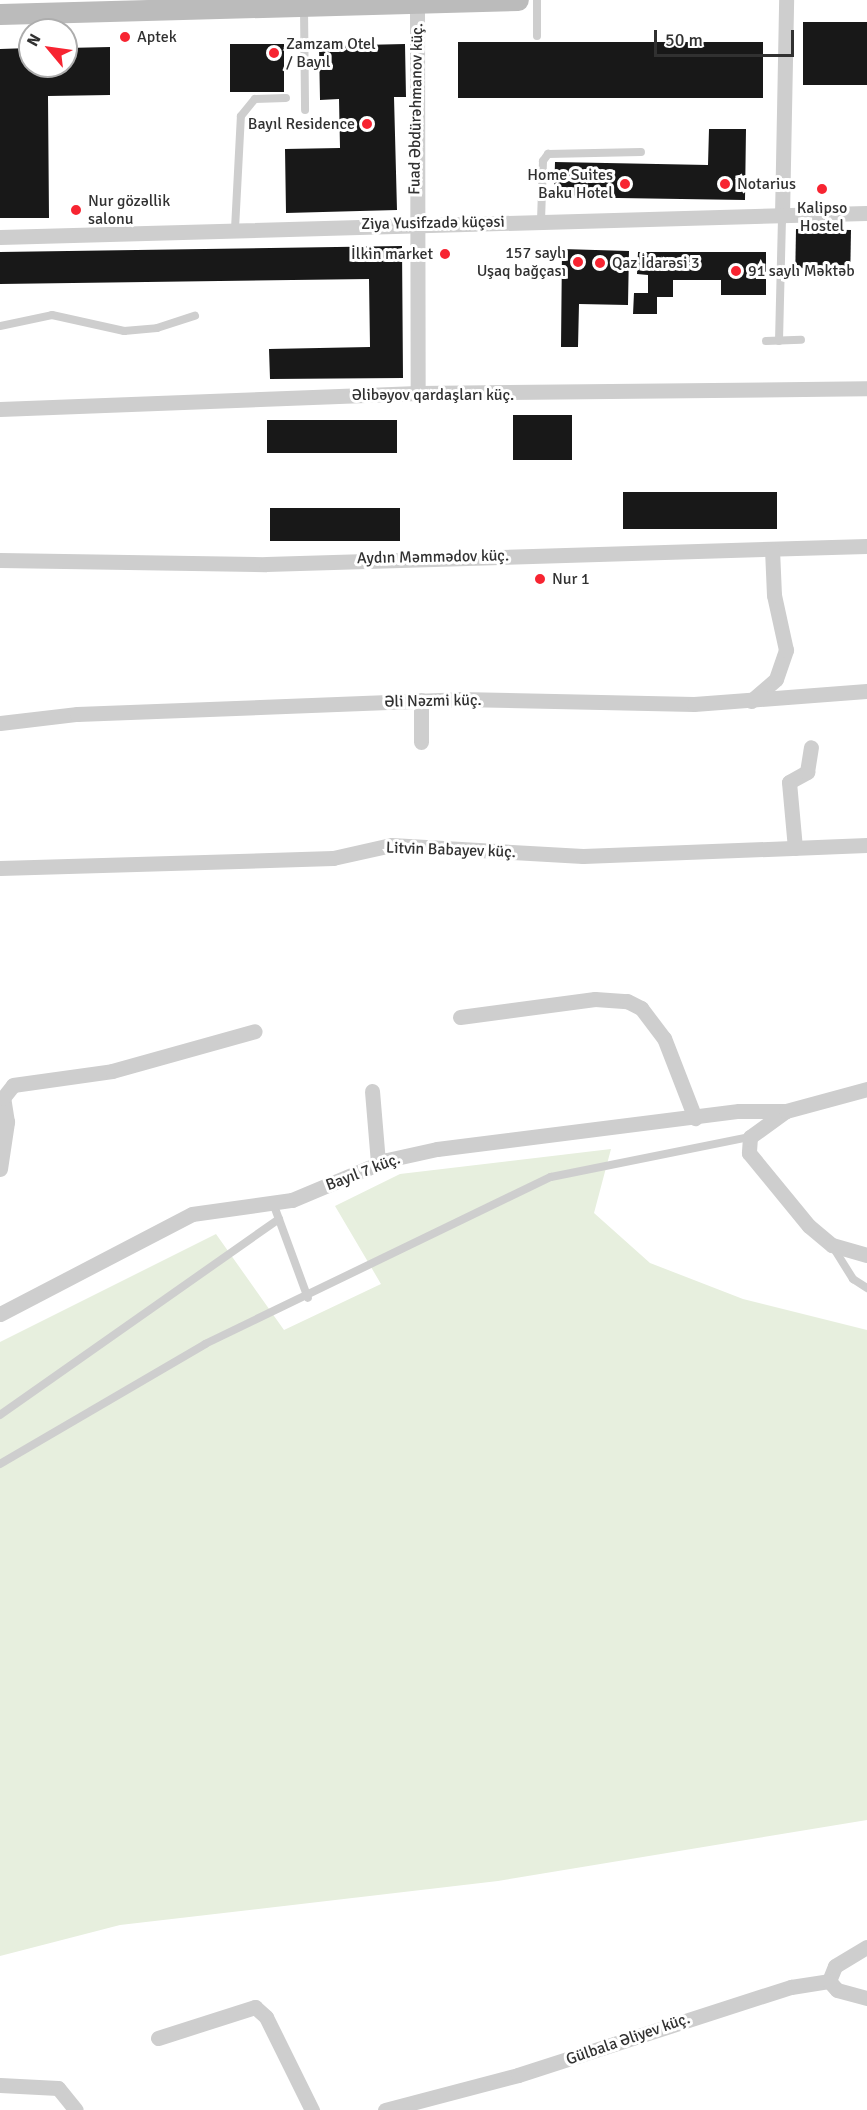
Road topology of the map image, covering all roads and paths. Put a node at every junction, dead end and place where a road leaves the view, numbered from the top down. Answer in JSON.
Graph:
{"nodes":[{"id":1,"x":518,"y":0,"type":"edge"},
{"id":2,"x":537,"y":0,"type":"edge"},
{"id":3,"x":786,"y":0,"type":"edge"},
{"id":4,"x":417,"y":5,"type":"junction"},
{"id":5,"x":304,"y":8,"type":"junction"},
{"id":6,"x":0,"y":14,"type":"edge"},
{"id":7,"x":537,"y":36,"type":"dead end"},
{"id":8,"x":286,"y":98,"type":"dead end"},
{"id":9,"x":305,"y":110,"type":"dead end"},
{"id":10,"x":641,"y":152,"type":"dead end"},
{"id":11,"x":867,"y":213,"type":"edge"},
{"id":12,"x":782,"y":216,"type":"junction"},
{"id":13,"x":542,"y":221,"type":"junction"},
{"id":14,"x":416,"y":223,"type":"junction"},
{"id":15,"x":236,"y":229,"type":"junction"},
{"id":16,"x":0,"y":237,"type":"edge"},
{"id":17,"x":195,"y":316,"type":"dead end"},
{"id":18,"x":0,"y":326,"type":"edge"},
{"id":19,"x":801,"y":340,"type":"dead end"},
{"id":20,"x":766,"y":341,"type":"dead end"},
{"id":21,"x":779,"y":341,"type":"junction"},
{"id":22,"x":867,"y":388,"type":"edge"},
{"id":23,"x":418,"y":393,"type":"junction"},
{"id":24,"x":0,"y":409,"type":"edge"},
{"id":25,"x":867,"y":546,"type":"edge"},
{"id":26,"x":772,"y":550,"type":"junction"},
{"id":27,"x":0,"y":560,"type":"edge"},
{"id":28,"x":867,"y":691,"type":"edge"},
{"id":29,"x":421,"y":700,"type":"junction"},
{"id":30,"x":751,"y":701,"type":"junction"},
{"id":31,"x":0,"y":723,"type":"edge"},
{"id":32,"x":421,"y":742,"type":"dead end"},
{"id":33,"x":811,"y":747,"type":"dead end"},
{"id":34,"x":867,"y":845,"type":"edge"},
{"id":35,"x":795,"y":848,"type":"junction"},
{"id":36,"x":0,"y":868,"type":"edge"},
{"id":37,"x":460,"y":1017,"type":"dead end"},
{"id":38,"x":255,"y":1031,"type":"dead end"},
{"id":39,"x":867,"y":1089,"type":"edge"},
{"id":40,"x":372,"y":1091,"type":"dead end"},
{"id":41,"x":786,"y":1110,"type":"junction"},
{"id":42,"x":695,"y":1118,"type":"junction"},
{"id":43,"x":750,"y":1137,"type":"junction"},
{"id":44,"x":378,"y":1163,"type":"junction"},
{"id":45,"x":0,"y":1169,"type":"edge"},
{"id":46,"x":273,"y":1203,"type":"junction"},
{"id":47,"x":279,"y":1219,"type":"junction"},
{"id":48,"x":832,"y":1245,"type":"junction"},
{"id":49,"x":867,"y":1255,"type":"edge"},
{"id":50,"x":867,"y":1288,"type":"edge"},
{"id":51,"x":308,"y":1298,"type":"junction"},
{"id":52,"x":0,"y":1314,"type":"edge"},
{"id":53,"x":0,"y":1415,"type":"edge"},
{"id":54,"x":0,"y":1464,"type":"edge"},
{"id":55,"x":867,"y":1947,"type":"edge"},
{"id":56,"x":829,"y":1981,"type":"junction"},
{"id":57,"x":867,"y":1998,"type":"edge"},
{"id":58,"x":158,"y":2037,"type":"dead end"},
{"id":59,"x":0,"y":2085,"type":"edge"},
{"id":60,"x":76,"y":2110,"type":"edge"},
{"id":61,"x":312,"y":2110,"type":"edge"},
{"id":62,"x":385,"y":2110,"type":"edge"}],
"edges":[{"from":1,"to":4,"type":"street"},
{"from":2,"to":7,"type":"lane"},
{"from":3,"to":12,"type":"street"},
{"from":4,"to":5,"type":"street"},
{"from":4,"to":14,"type":"street","name":"Fuad Əbdürəhmanov küç."},
{"from":5,"to":6,"type":"street"},
{"from":5,"to":9,"type":"lane"},
{"from":8,"to":15,"type":"lane"},
{"from":10,"to":13,"type":"lane"},
{"from":11,"to":12,"type":"street","name":"Ziya Yusifzadə küçəsi"},
{"from":12,"to":13,"type":"street","name":"Ziya Yusifzadə küçəsi"},
{"from":12,"to":21,"type":"lane"},
{"from":13,"to":14,"type":"street","name":"Ziya Yusifzadə küçəsi"},
{"from":14,"to":15,"type":"street","name":"Ziya Yusifzadə küçəsi"},
{"from":14,"to":23,"type":"street","name":"Fuad Əbdürəhmanov küç."},
{"from":15,"to":16,"type":"street","name":"Ziya Yusifzadə küçəsi"},
{"from":17,"to":18,"type":"lane"},
{"from":19,"to":21,"type":"lane"},
{"from":20,"to":21,"type":"lane"},
{"from":22,"to":23,"type":"street","name":"Əlibəyov qardaşları küç."},
{"from":23,"to":24,"type":"street","name":"Əlibəyov qardaşları küç."},
{"from":25,"to":26,"type":"street","name":"Aydın Məmmədov küç."},
{"from":26,"to":27,"type":"street","name":"Aydın Məmmədov küç."},
{"from":26,"to":30,"type":"street"},
{"from":28,"to":30,"type":"street","name":"Əli Nəzmi küç."},
{"from":29,"to":30,"type":"street","name":"Əli Nəzmi küç."},
{"from":29,"to":31,"type":"street","name":"Əli Nəzmi küç."},
{"from":29,"to":32,"type":"street"},
{"from":33,"to":35,"type":"street"},
{"from":34,"to":35,"type":"street","name":"Litvin Babayev küç."},
{"from":35,"to":36,"type":"street","name":"Litvin Babayev küç."},
{"from":37,"to":42,"type":"street"},
{"from":38,"to":45,"type":"street"},
{"from":39,"to":41,"type":"street","name":"Bayıl 7 küç."},
{"from":40,"to":44,"type":"street"},
{"from":41,"to":42,"type":"street","name":"Bayıl 7 küç."},
{"from":41,"to":43,"type":"street","name":"Bayıl 7 küç."},
{"from":42,"to":44,"type":"street","name":"Bayıl 7 küç."},
{"from":43,"to":48,"type":"street"},
{"from":43,"to":51,"type":"lane"},
{"from":44,"to":46,"type":"street","name":"Bayıl 7 küç."},
{"from":46,"to":47,"type":"lane"},
{"from":46,"to":52,"type":"street","name":"Bayıl 7 küç."},
{"from":47,"to":51,"type":"lane"},
{"from":47,"to":53,"type":"lane"},
{"from":48,"to":49,"type":"street"},
{"from":48,"to":50,"type":"lane"},
{"from":51,"to":54,"type":"lane"},
{"from":55,"to":56,"type":"street"},
{"from":56,"to":57,"type":"street"},
{"from":56,"to":62,"type":"street","name":"Gülbala Əliyev küç."},
{"from":58,"to":61,"type":"street"},
{"from":59,"to":60,"type":"street"}]}
